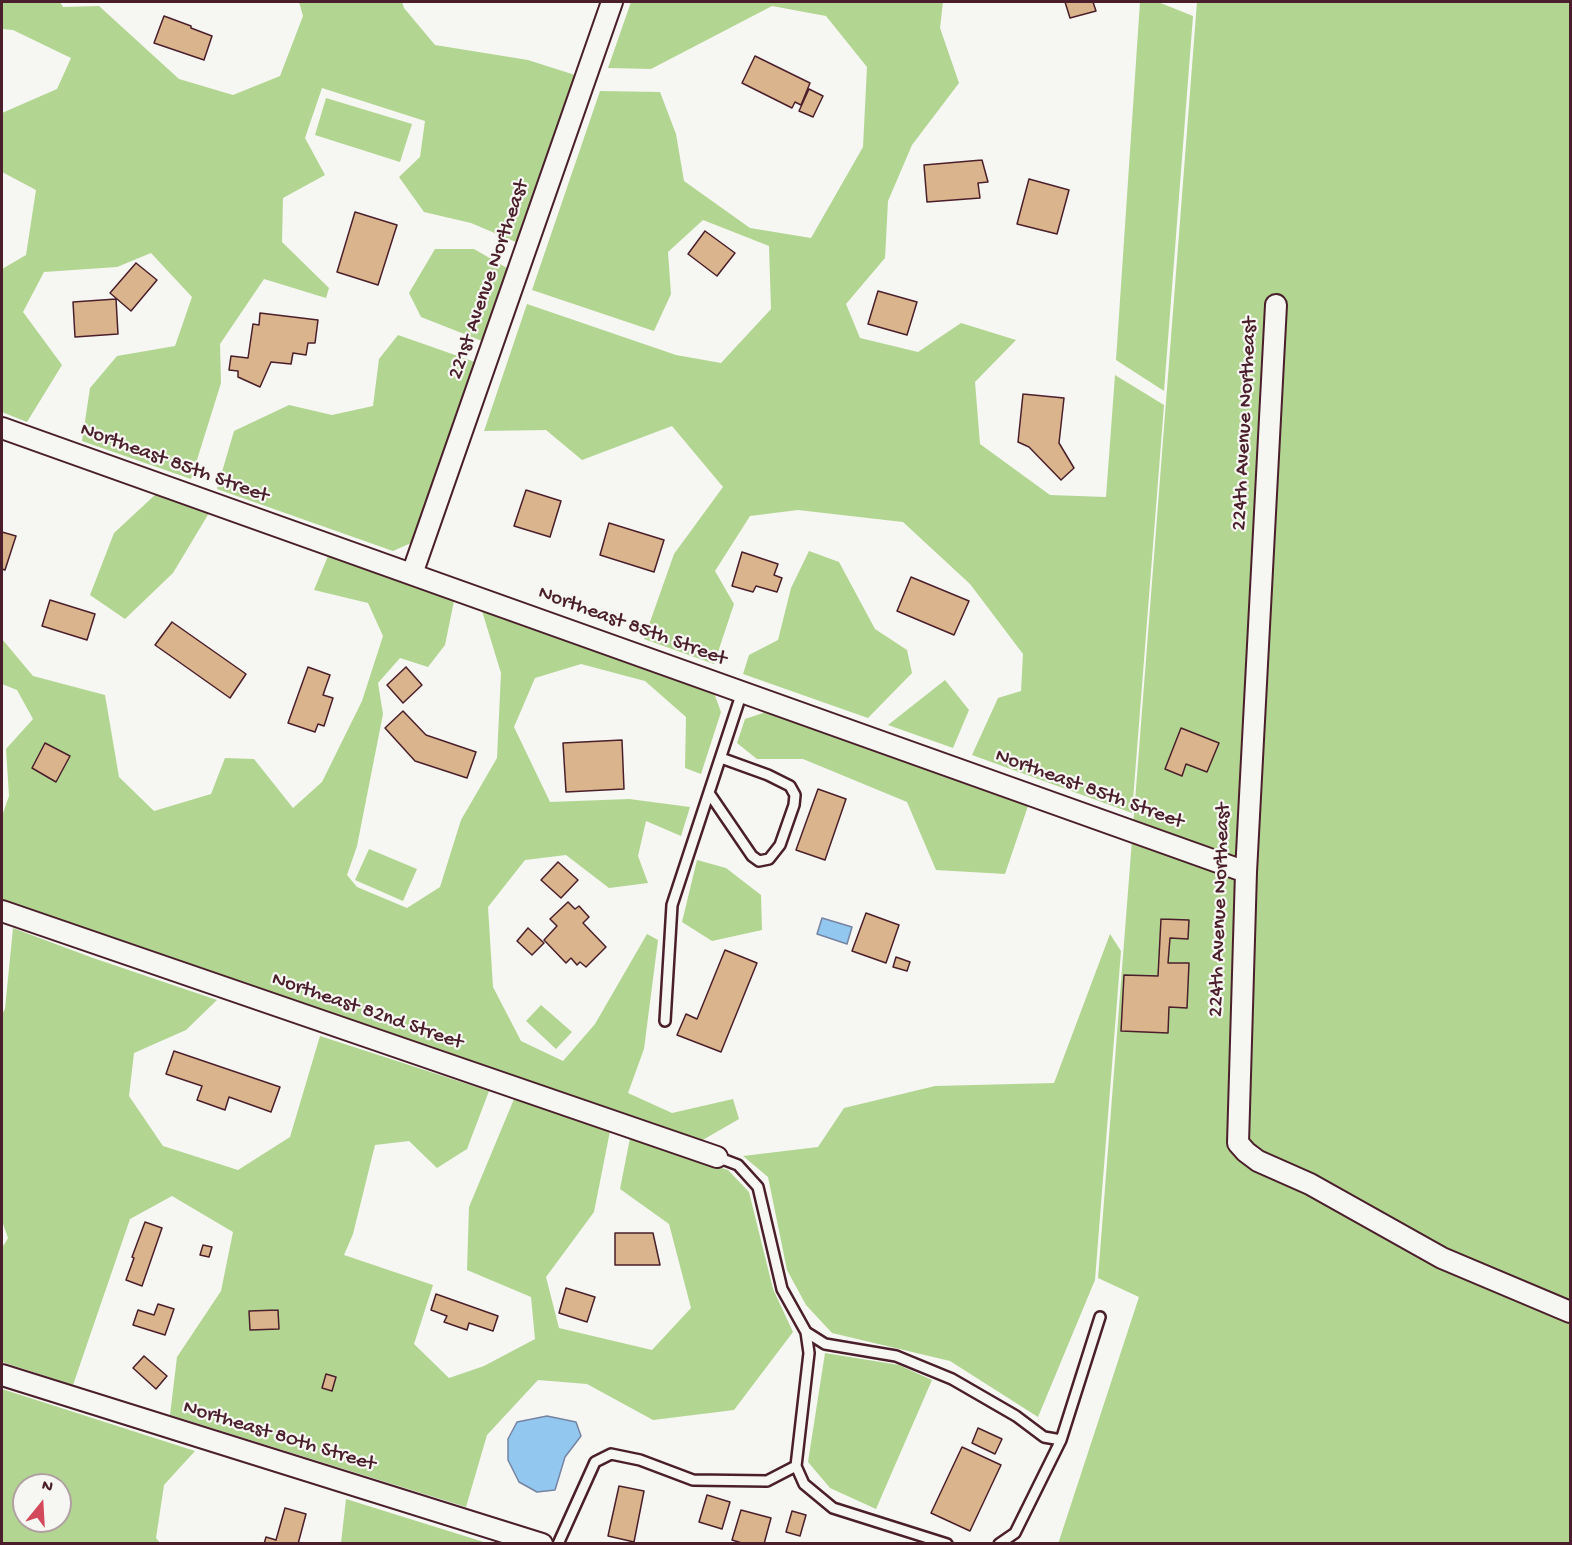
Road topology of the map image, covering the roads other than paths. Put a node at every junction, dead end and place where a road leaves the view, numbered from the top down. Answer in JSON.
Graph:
{"nodes":[{"id":1,"x":612,"y":2,"type":"edge"},
{"id":2,"x":1276,"y":305,"type":"dead end"},
{"id":3,"x":2,"y":428,"type":"edge"},
{"id":4,"x":412,"y":574,"type":"junction"},
{"id":5,"x":742,"y":692,"type":"junction"},
{"id":6,"x":721,"y":758,"type":"junction"},
{"id":7,"x":709,"y":793,"type":"junction"},
{"id":8,"x":1246,"y":872,"type":"junction"},
{"id":9,"x":2,"y":911,"type":"edge"},
{"id":10,"x":664,"y":1021,"type":"dead end"},
{"id":11,"x":717,"y":1157,"type":"joint"},
{"id":12,"x":1570,"y":1312,"type":"edge"},
{"id":13,"x":1100,"y":1317,"type":"dead end"},
{"id":14,"x":806,"y":1332,"type":"junction"},
{"id":15,"x":2,"y":1375,"type":"edge"},
{"id":16,"x":1061,"y":1440,"type":"junction"},
{"id":17,"x":796,"y":1466,"type":"junction"},
{"id":18,"x":543,"y":1544,"type":"edge"},
{"id":19,"x":558,"y":1544,"type":"edge"},
{"id":20,"x":946,"y":1544,"type":"edge"},
{"id":21,"x":999,"y":1544,"type":"edge"}],
"edges":[{"from":1,"to":4,"type":"street","name":"221st Avenue Northeast"},
{"from":2,"to":8,"type":"street","name":"224th Avenue Northeast"},
{"from":3,"to":4,"type":"street","name":"Northeast 85th Street"},
{"from":4,"to":5,"type":"street","name":"Northeast 85th Street"},
{"from":5,"to":6,"type":"lane"},
{"from":5,"to":8,"type":"street","name":"Northeast 85th Street"},
{"from":6,"to":7,"type":"lane"},
{"from":6,"to":7,"type":"lane"},
{"from":7,"to":10,"type":"lane"},
{"from":8,"to":12,"type":"street","name":"224th Avenue Northeast"},
{"from":9,"to":11,"type":"street","name":"Northeast 82nd Street"},
{"from":11,"to":14,"type":"lane"},
{"from":13,"to":16,"type":"lane"},
{"from":14,"to":16,"type":"lane"},
{"from":14,"to":17,"type":"lane"},
{"from":15,"to":18,"type":"street","name":"Northeast 80th Street"},
{"from":16,"to":21,"type":"lane"},
{"from":17,"to":19,"type":"lane"},
{"from":17,"to":20,"type":"lane"}]}
